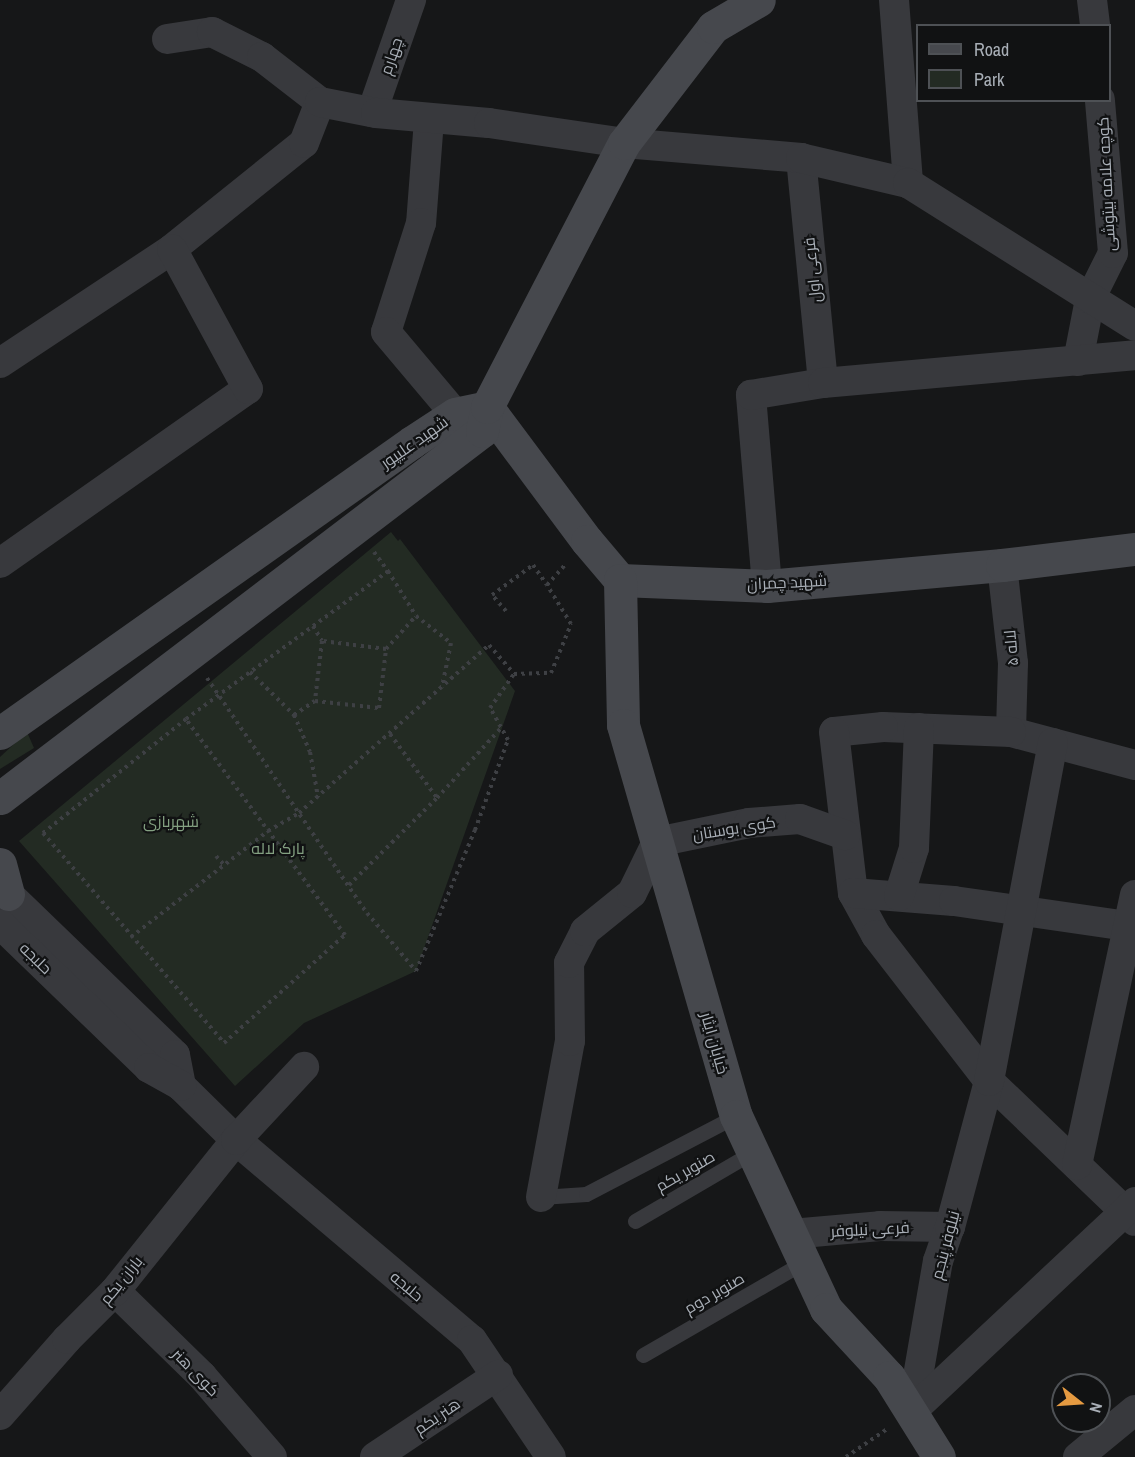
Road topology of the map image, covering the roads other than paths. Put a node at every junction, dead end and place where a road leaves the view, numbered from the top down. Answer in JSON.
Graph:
{"nodes":[{"id":1,"x":411,"y":0,"type":"edge"},
{"id":2,"x":759,"y":0,"type":"edge"},
{"id":3,"x":894,"y":0,"type":"edge"},
{"id":4,"x":1092,"y":0,"type":"edge"},
{"id":5,"x":1095,"y":24,"type":"edge"},
{"id":6,"x":167,"y":39,"type":"dead end"},
{"id":7,"x":320,"y":102,"type":"junction"},
{"id":8,"x":1100,"y":102,"type":"edge"},
{"id":9,"x":372,"y":111,"type":"junction"},
{"id":10,"x":429,"y":120,"type":"junction"},
{"id":11,"x":624,"y":143,"type":"junction"},
{"id":12,"x":801,"y":158,"type":"junction"},
{"id":13,"x":908,"y":183,"type":"junction"},
{"id":14,"x":172,"y":249,"type":"junction"},
{"id":15,"x":1090,"y":298,"type":"junction"},
{"id":16,"x":1135,"y":326,"type":"edge"},
{"id":17,"x":1135,"y":355,"type":"edge"},
{"id":18,"x":1078,"y":361,"type":"junction"},
{"id":19,"x":0,"y":363,"type":"edge"},
{"id":20,"x":823,"y":382,"type":"junction"},
{"id":21,"x":474,"y":417,"type":"junction"},
{"id":22,"x":1135,"y":549,"type":"edge"},
{"id":23,"x":0,"y":563,"type":"edge"},
{"id":24,"x":1002,"y":566,"type":"junction"},
{"id":25,"x":620,"y":580,"type":"junction"},
{"id":26,"x":767,"y":586,"type":"junction"},
{"id":27,"x":919,"y":728,"type":"junction"},
{"id":28,"x":1011,"y":732,"type":"junction"},
{"id":29,"x":0,"y":733,"type":"edge"},
{"id":30,"x":1053,"y":743,"type":"junction"},
{"id":31,"x":1135,"y":765,"type":"edge"},
{"id":32,"x":8,"y":792,"type":"edge"},
{"id":33,"x":0,"y":824,"type":"edge"},
{"id":34,"x":845,"y":835,"type":"junction"},
{"id":35,"x":657,"y":842,"type":"junction"},
{"id":36,"x":2,"y":892,"type":"edge"},
{"id":37,"x":853,"y":893,"type":"junction"},
{"id":38,"x":1135,"y":895,"type":"edge"},
{"id":39,"x":899,"y":896,"type":"junction"},
{"id":40,"x":1020,"y":912,"type":"junction"},
{"id":41,"x":1132,"y":926,"type":"edge"},
{"id":42,"x":304,"y":1066,"type":"dead end"},
{"id":43,"x":989,"y":1081,"type":"junction"},
{"id":44,"x":736,"y":1116,"type":"junction"},
{"id":45,"x":236,"y":1140,"type":"junction"},
{"id":46,"x":753,"y":1152,"type":"junction"},
{"id":47,"x":1077,"y":1165,"type":"junction"},
{"id":48,"x":541,"y":1197,"type":"joint"},
{"id":49,"x":1131,"y":1211,"type":"edge"},
{"id":50,"x":635,"y":1221,"type":"dead end"},
{"id":51,"x":950,"y":1227,"type":"junction"},
{"id":52,"x":798,"y":1248,"type":"junction"},
{"id":53,"x":115,"y":1291,"type":"junction"},
{"id":54,"x":643,"y":1355,"type":"dead end"},
{"id":55,"x":498,"y":1375,"type":"junction"},
{"id":56,"x":1135,"y":1410,"type":"edge"},
{"id":57,"x":912,"y":1411,"type":"junction"},
{"id":58,"x":0,"y":1414,"type":"edge"},
{"id":59,"x":272,"y":1457,"type":"edge"},
{"id":60,"x":375,"y":1457,"type":"edge"},
{"id":61,"x":551,"y":1457,"type":"edge"},
{"id":62,"x":939,"y":1457,"type":"edge"},
{"id":63,"x":1078,"y":1457,"type":"edge"}],
"edges":[{"from":1,"to":9,"type":"street","name":"چهارم"},
{"from":2,"to":11,"type":"main road","name":"شهید علیپور"},
{"from":3,"to":13,"type":"street"},
{"from":4,"to":5,"type":"street"},
{"from":6,"to":7,"type":"street"},
{"from":7,"to":9,"type":"street"},
{"from":7,"to":14,"type":"street"},
{"from":8,"to":15,"type":"street","name":"کوچه علامه بیتوشی"},
{"from":9,"to":10,"type":"street"},
{"from":10,"to":11,"type":"street"},
{"from":10,"to":21,"type":"street"},
{"from":11,"to":12,"type":"street"},
{"from":11,"to":21,"type":"main road","name":"شهید علیپور"},
{"from":12,"to":13,"type":"street"},
{"from":12,"to":20,"type":"street","name":"فرعی اول"},
{"from":13,"to":15,"type":"street"},
{"from":14,"to":19,"type":"street"},
{"from":14,"to":23,"type":"street"},
{"from":15,"to":16,"type":"street"},
{"from":15,"to":18,"type":"street","name":"کوچه علامه بیتوشی"},
{"from":17,"to":18,"type":"street"},
{"from":18,"to":20,"type":"street"},
{"from":20,"to":26,"type":"street"},
{"from":21,"to":25,"type":"main road"},
{"from":21,"to":29,"type":"main road","name":"شهید علیپور"},
{"from":21,"to":32,"type":"main road","name":"شهید علیپور"},
{"from":22,"to":24,"type":"main road","name":"شهید چمران"},
{"from":24,"to":26,"type":"main road","name":"شهید چمران"},
{"from":24,"to":28,"type":"street","name":"لاله ۵"},
{"from":25,"to":26,"type":"main road","name":"شهید چمران"},
{"from":25,"to":35,"type":"main road","name":"خیابان ایثار"},
{"from":27,"to":28,"type":"street"},
{"from":27,"to":34,"type":"street"},
{"from":27,"to":39,"type":"street"},
{"from":28,"to":30,"type":"street"},
{"from":30,"to":31,"type":"street"},
{"from":30,"to":40,"type":"street","name":"نیلوفر پنجم"},
{"from":32,"to":33,"type":"main road"},
{"from":34,"to":35,"type":"street","name":"کوی بوستان"},
{"from":34,"to":37,"type":"street"},
{"from":35,"to":44,"type":"main road","name":"خیابان ایثار"},
{"from":35,"to":48,"type":"street"},
{"from":36,"to":45,"type":"street","name":"حلبجه"},
{"from":37,"to":39,"type":"street"},
{"from":37,"to":43,"type":"street"},
{"from":38,"to":41,"type":"street"},
{"from":39,"to":40,"type":"street"},
{"from":40,"to":41,"type":"street"},
{"from":40,"to":43,"type":"street","name":"نیلوفر پنجم"},
{"from":41,"to":47,"type":"street"},
{"from":42,"to":45,"type":"street","name":"باران یکم"},
{"from":43,"to":47,"type":"street"},
{"from":43,"to":51,"type":"street","name":"نیلوفر پنجم"},
{"from":44,"to":46,"type":"main road","name":"خیابان ایثار"},
{"from":44,"to":48,"type":"lane"},
{"from":45,"to":53,"type":"street","name":"باران یکم"},
{"from":45,"to":55,"type":"street","name":"حلبجه"},
{"from":46,"to":50,"type":"lane","name":"صنوبر یکم"},
{"from":46,"to":52,"type":"main road","name":"خیابان ایثار"},
{"from":47,"to":49,"type":"street"},
{"from":49,"to":57,"type":"street"},
{"from":51,"to":52,"type":"street","name":"فرعی نیلوفر"},
{"from":51,"to":57,"type":"street","name":"نیلوفر پنجم"},
{"from":52,"to":54,"type":"lane","name":"صنوبر دوم"},
{"from":52,"to":57,"type":"main road","name":"خیابان ایثار"},
{"from":53,"to":58,"type":"street","name":"باران یکم"},
{"from":53,"to":59,"type":"street","name":"کوی هنر"},
{"from":55,"to":60,"type":"street","name":"هنر یکم"},
{"from":55,"to":61,"type":"street","name":"حلبجه"},
{"from":56,"to":63,"type":"street"},
{"from":57,"to":62,"type":"main road","name":"خیابان ایثار"}]}
